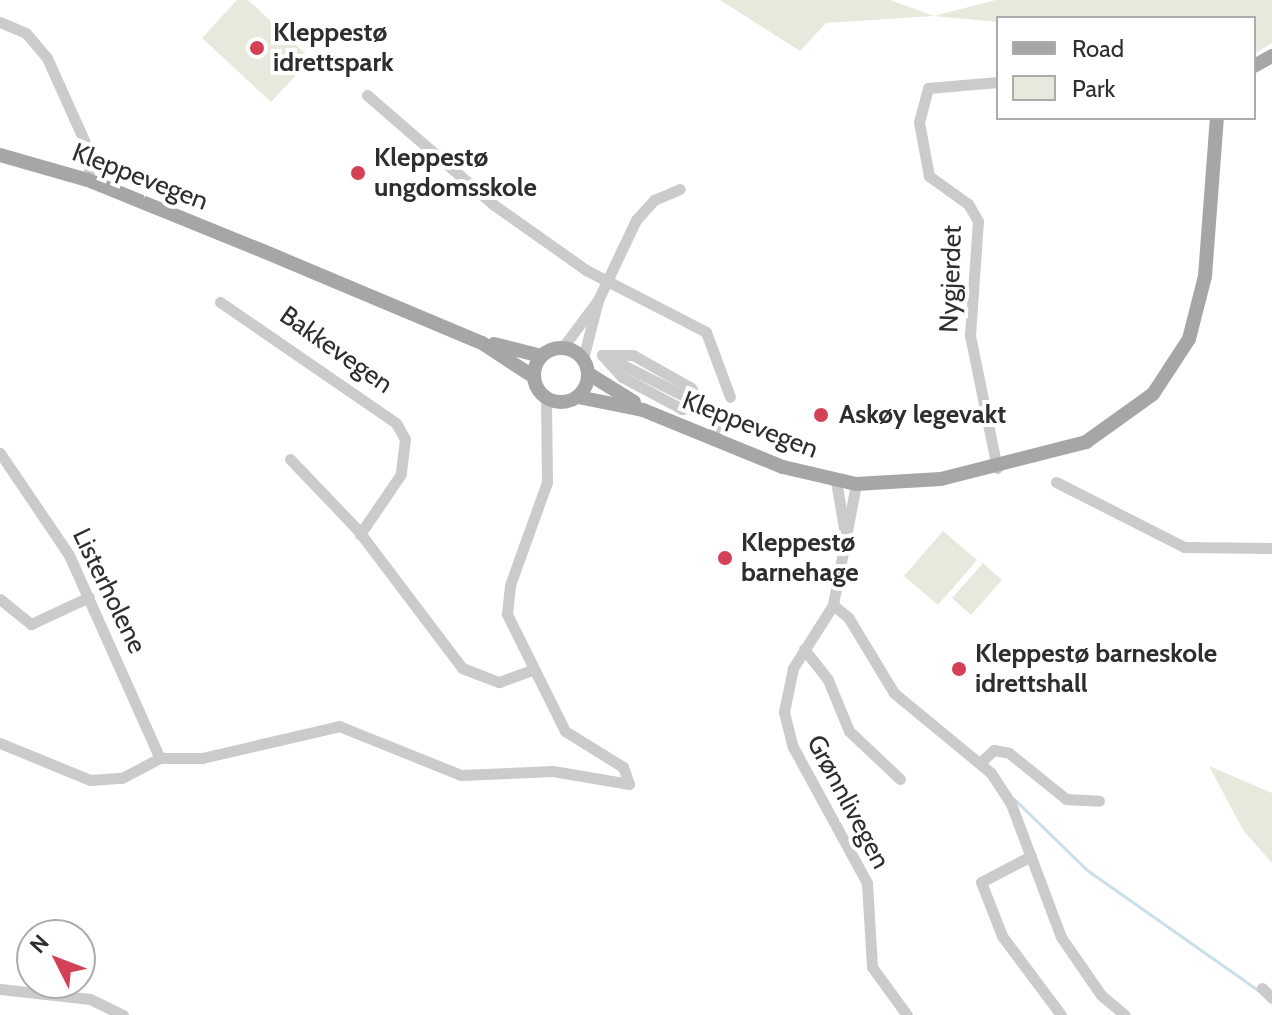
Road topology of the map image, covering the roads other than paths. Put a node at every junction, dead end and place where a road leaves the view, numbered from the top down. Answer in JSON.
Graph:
{"nodes":[{"id":1,"x":0,"y":22,"type":"edge"},
{"id":2,"x":996,"y":82,"type":"edge"},
{"id":3,"x":367,"y":95,"type":"dead end"},
{"id":4,"x":1217,"y":120,"type":"edge"},
{"id":5,"x":0,"y":155,"type":"edge"},
{"id":6,"x":88,"y":180,"type":"junction"},
{"id":7,"x":680,"y":189,"type":"dead end"},
{"id":8,"x":607,"y":281,"type":"junction"},
{"id":9,"x":598,"y":300,"type":"junction"},
{"id":10,"x":220,"y":302,"type":"dead end"},
{"id":11,"x":482,"y":343,"type":"junction"},
{"id":12,"x":563,"y":347,"type":"junction"},
{"id":13,"x":602,"y":355,"type":"junction"},
{"id":14,"x":541,"y":356,"type":"junction"},
{"id":15,"x":586,"y":364,"type":"junction"},
{"id":16,"x":534,"y":377,"type":"junction"},
{"id":17,"x":546,"y":397,"type":"junction"},
{"id":18,"x":578,"y":397,"type":"junction"},
{"id":19,"x":730,"y":397,"type":"dead end"},
{"id":20,"x":700,"y":404,"type":"junction"},
{"id":21,"x":643,"y":410,"type":"junction"},
{"id":22,"x":716,"y":440,"type":"junction"},
{"id":23,"x":0,"y":453,"type":"edge"},
{"id":24,"x":290,"y":459,"type":"dead end"},
{"id":25,"x":997,"y":468,"type":"junction"},
{"id":26,"x":836,"y":481,"type":"junction"},
{"id":27,"x":1056,"y":482,"type":"dead end"},
{"id":28,"x":856,"y":484,"type":"junction"},
{"id":29,"x":844,"y":528,"type":"junction"},
{"id":30,"x":360,"y":534,"type":"junction"},
{"id":31,"x":1272,"y":548,"type":"edge"},
{"id":32,"x":805,"y":573,"type":"dead end"},
{"id":33,"x":840,"y":574,"type":"junction"},
{"id":34,"x":89,"y":597,"type":"junction"},
{"id":35,"x":0,"y":599,"type":"edge"},
{"id":36,"x":833,"y":605,"type":"junction"},
{"id":37,"x":804,"y":649,"type":"junction"},
{"id":38,"x":530,"y":671,"type":"junction"},
{"id":39,"x":0,"y":743,"type":"edge"},
{"id":40,"x":160,"y":758,"type":"junction"},
{"id":41,"x":982,"y":761,"type":"junction"},
{"id":42,"x":900,"y":779,"type":"dead end"},
{"id":43,"x":1099,"y":801,"type":"dead end"},
{"id":44,"x":1031,"y":856,"type":"junction"},
{"id":45,"x":1262,"y":988,"type":"dead end"},
{"id":46,"x":0,"y":989,"type":"edge"},
{"id":47,"x":1272,"y":998,"type":"edge"},
{"id":48,"x":123,"y":1015,"type":"edge"},
{"id":49,"x":907,"y":1015,"type":"edge"},
{"id":50,"x":1061,"y":1015,"type":"edge"},
{"id":51,"x":1125,"y":1015,"type":"edge"}],
"edges":[{"from":1,"to":6,"type":"street"},
{"from":2,"to":25,"type":"street","name":"Nygjerdet"},
{"from":3,"to":8,"type":"street","name":"Kleppevegen"},
{"from":4,"to":25,"type":"main road","name":"Kleppevegen"},
{"from":5,"to":6,"type":"main road","name":"Kleppevegen"},
{"from":6,"to":11,"type":"main road","name":"Kleppevegen"},
{"from":7,"to":8,"type":"street"},
{"from":8,"to":9,"type":"street"},
{"from":8,"to":19,"type":"street","name":"Kleppevegen"},
{"from":9,"to":12,"type":"street"},
{"from":9,"to":15,"type":"street"},
{"from":10,"to":30,"type":"street","name":"Bakkevegen"},
{"from":11,"to":14,"type":"main road","name":"Kleppevegen"},
{"from":11,"to":16,"type":"main road","name":"Kleppevegen"},
{"from":12,"to":14,"type":"main road"},
{"from":12,"to":15,"type":"main road"},
{"from":13,"to":15,"type":"street"},
{"from":13,"to":20,"type":"street"},
{"from":13,"to":20,"type":"street"},
{"from":14,"to":16,"type":"main road"},
{"from":15,"to":18,"type":"main road"},
{"from":15,"to":21,"type":"main road","name":"Kleppevegen"},
{"from":16,"to":17,"type":"main road"},
{"from":17,"to":18,"type":"main road"},
{"from":17,"to":38,"type":"street"},
{"from":18,"to":21,"type":"main road","name":"Kleppevegen"},
{"from":20,"to":22,"type":"street"},
{"from":21,"to":22,"type":"main road","name":"Kleppevegen"},
{"from":22,"to":26,"type":"main road","name":"Kleppevegen"},
{"from":23,"to":34,"type":"street","name":"Listerholene"},
{"from":24,"to":30,"type":"street"},
{"from":25,"to":28,"type":"main road","name":"Kleppevegen"},
{"from":26,"to":28,"type":"main road","name":"Kleppevegen"},
{"from":26,"to":29,"type":"street","name":"Grønnlivegen"},
{"from":27,"to":31,"type":"street"},
{"from":28,"to":29,"type":"street","name":"Grønnlivegen"},
{"from":29,"to":33,"type":"street","name":"Grønnlivegen"},
{"from":30,"to":38,"type":"street"},
{"from":32,"to":33,"type":"street"},
{"from":33,"to":36,"type":"street","name":"Grønnlivegen"},
{"from":34,"to":35,"type":"street"},
{"from":34,"to":40,"type":"street","name":"Listerholene"},
{"from":36,"to":37,"type":"street","name":"Grønnlivegen"},
{"from":36,"to":41,"type":"street"},
{"from":37,"to":42,"type":"street","name":"Grønnlivegen"},
{"from":37,"to":49,"type":"street","name":"Grønnlivegen"},
{"from":38,"to":40,"type":"street"},
{"from":39,"to":40,"type":"street"},
{"from":41,"to":43,"type":"street"},
{"from":41,"to":44,"type":"street"},
{"from":44,"to":50,"type":"street"},
{"from":44,"to":51,"type":"street"},
{"from":45,"to":47,"type":"street"},
{"from":46,"to":48,"type":"street"}]}
